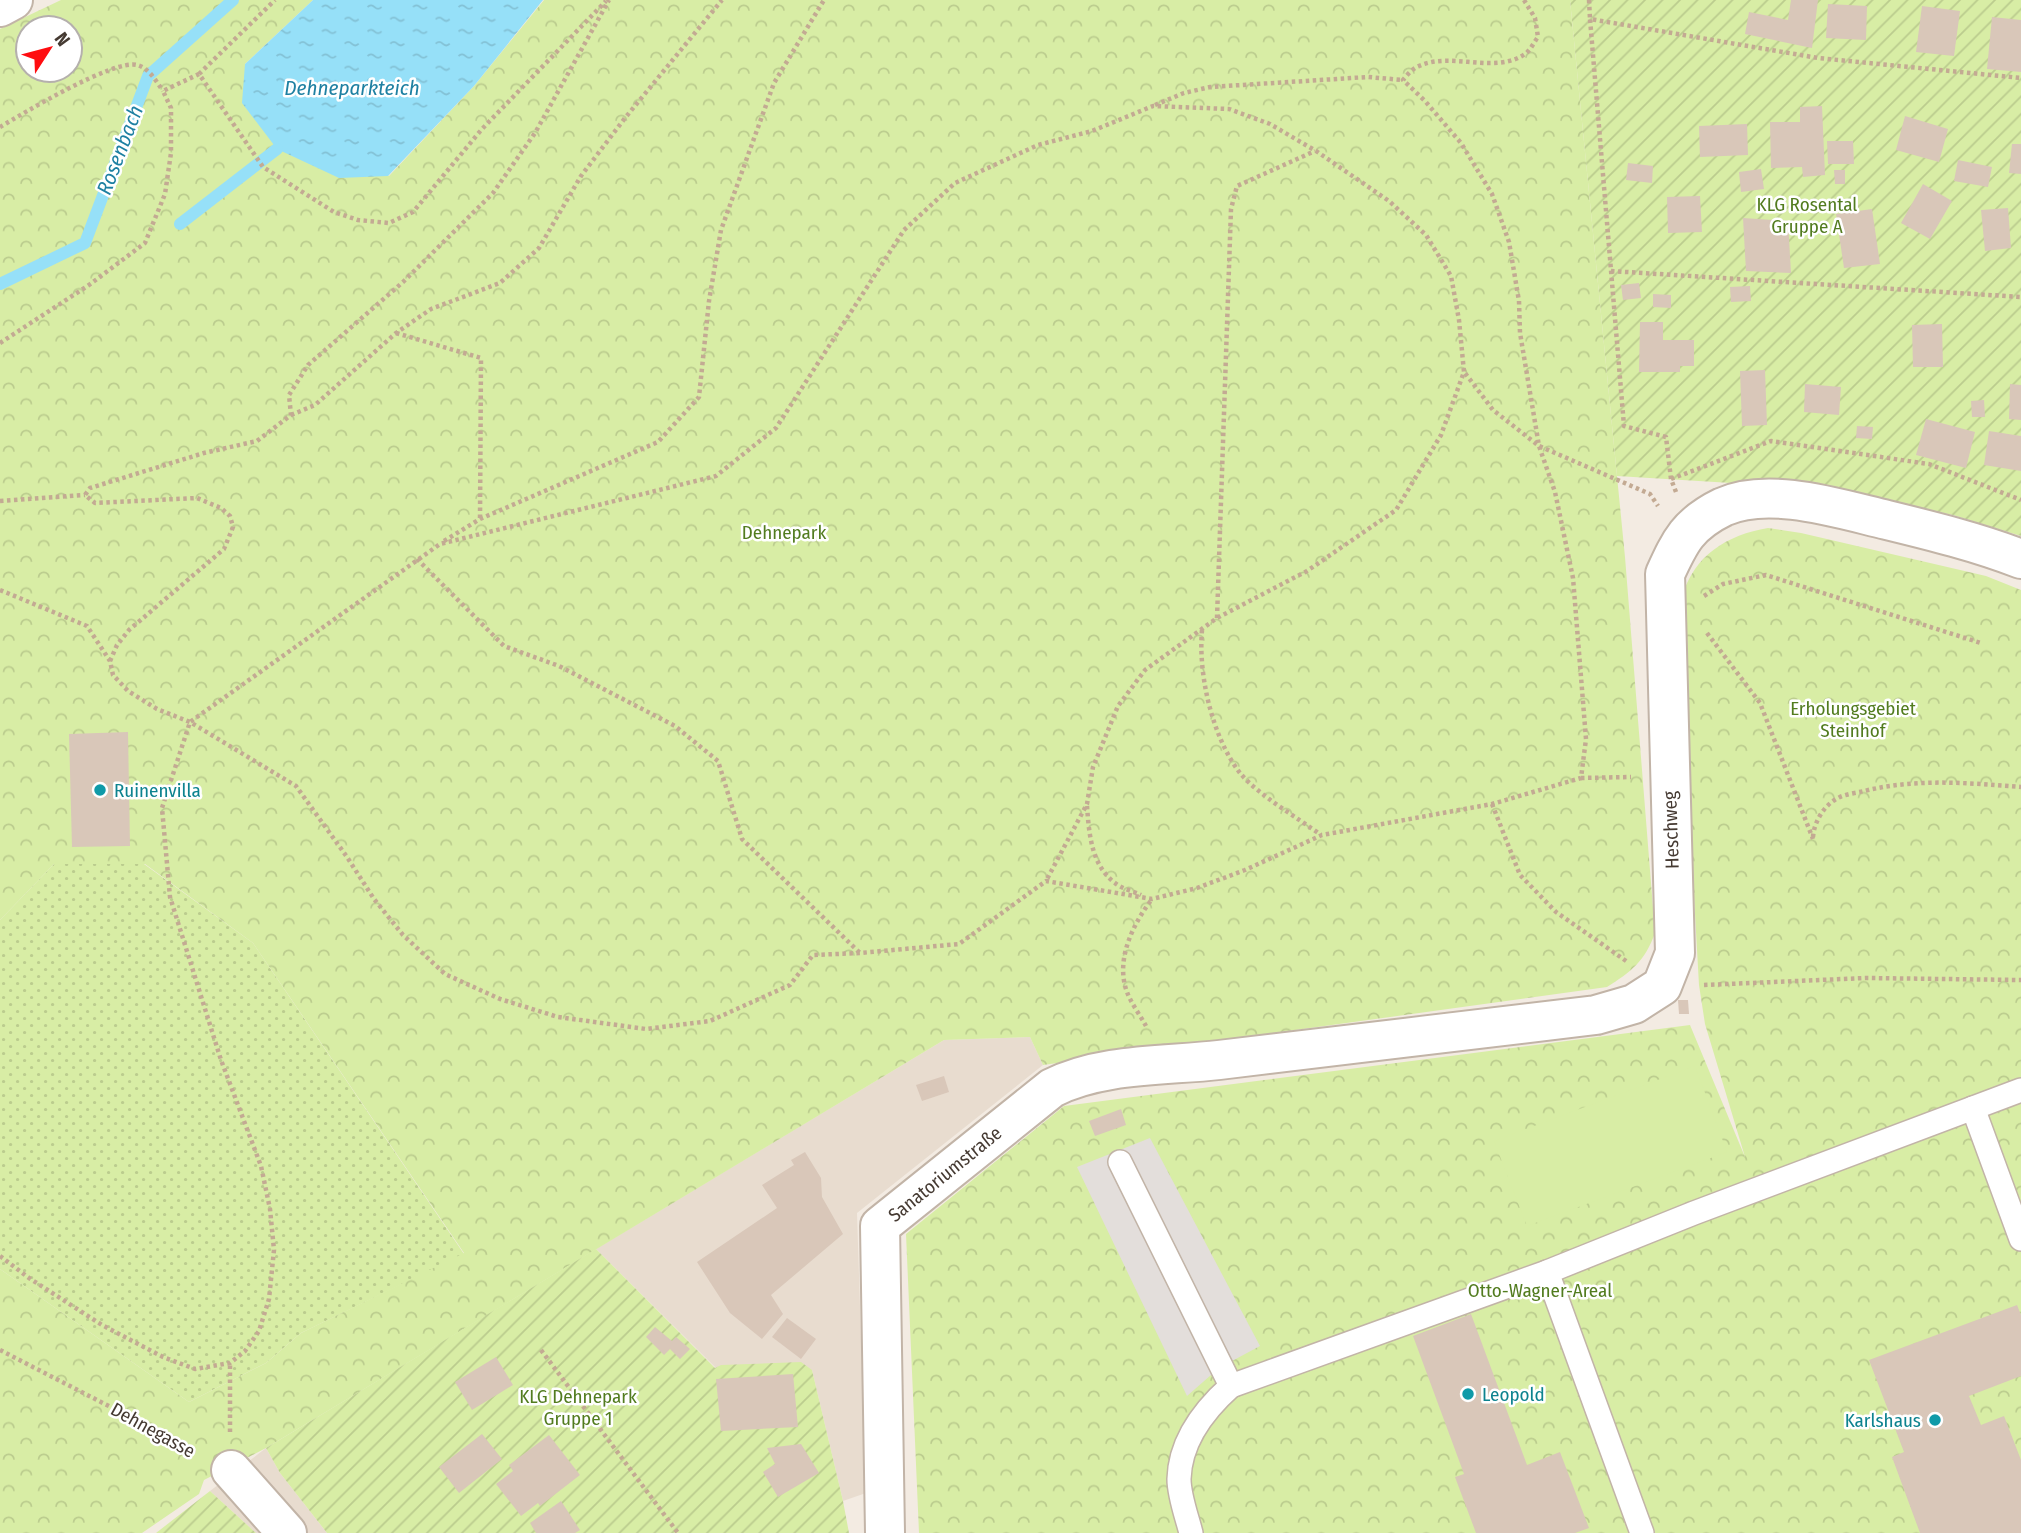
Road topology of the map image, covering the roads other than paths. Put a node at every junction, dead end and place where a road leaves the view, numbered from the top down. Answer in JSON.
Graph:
{"nodes":[{"id":1,"x":13,"y":0,"type":"edge"},
{"id":2,"x":0,"y":7,"type":"edge"},
{"id":3,"x":2021,"y":559,"type":"edge"},
{"id":4,"x":1176,"y":1065,"type":"joint"},
{"id":5,"x":2021,"y":1090,"type":"edge"},
{"id":6,"x":1973,"y":1108,"type":"junction"},
{"id":7,"x":1120,"y":1162,"type":"dead end"},
{"id":8,"x":2021,"y":1239,"type":"edge"},
{"id":9,"x":1547,"y":1272,"type":"junction"},
{"id":10,"x":1231,"y":1386,"type":"junction"},
{"id":11,"x":230,"y":1470,"type":"road end"},
{"id":12,"x":287,"y":1533,"type":"edge"},
{"id":13,"x":885,"y":1533,"type":"edge"},
{"id":14,"x":1191,"y":1533,"type":"edge"},
{"id":15,"x":1642,"y":1533,"type":"edge"}],
"edges":[{"from":1,"to":2,"type":"street"},
{"from":3,"to":4,"type":"street","name":"Heschweg"},
{"from":4,"to":13,"type":"street","name":"Sanatoriumstraße"},
{"from":5,"to":6,"type":"lane"},
{"from":6,"to":8,"type":"lane"},
{"from":6,"to":9,"type":"lane"},
{"from":7,"to":10,"type":"lane"},
{"from":9,"to":10,"type":"lane"},
{"from":9,"to":15,"type":"lane"},
{"from":10,"to":14,"type":"lane"},
{"from":11,"to":12,"type":"street"}]}
